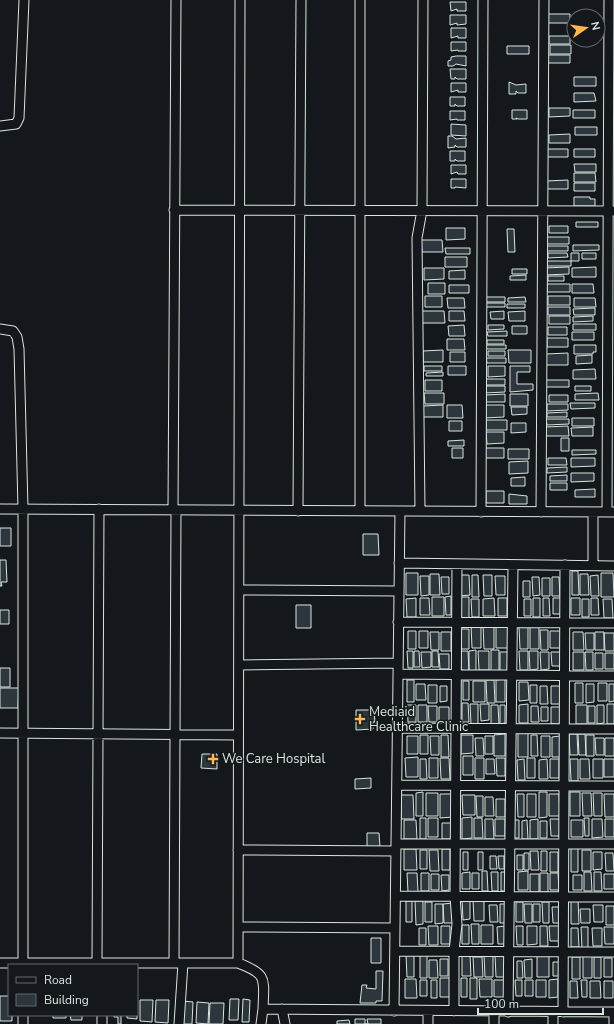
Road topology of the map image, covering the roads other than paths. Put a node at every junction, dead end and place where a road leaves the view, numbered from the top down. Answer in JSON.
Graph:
{"nodes":[{"id":1,"x":24,"y":0,"type":"edge"},
{"id":2,"x":176,"y":0,"type":"edge"},
{"id":3,"x":240,"y":0,"type":"edge"},
{"id":4,"x":300,"y":0,"type":"edge"},
{"id":5,"x":360,"y":0,"type":"edge"},
{"id":6,"x":423,"y":0,"type":"edge"},
{"id":7,"x":483,"y":0,"type":"edge"},
{"id":8,"x":544,"y":0,"type":"edge"},
{"id":9,"x":609,"y":0,"type":"edge"},
{"id":10,"x":0,"y":126,"type":"edge"},
{"id":11,"x":174,"y":210,"type":"junction"},
{"id":12,"x":239,"y":210,"type":"junction"},
{"id":13,"x":299,"y":210,"type":"junction"},
{"id":14,"x":360,"y":210,"type":"junction"},
{"id":15,"x":422,"y":210,"type":"junction"},
{"id":16,"x":482,"y":210,"type":"junction"},
{"id":17,"x":543,"y":210,"type":"junction"},
{"id":18,"x":611,"y":211,"type":"edge"},
{"id":19,"x":0,"y":329,"type":"edge"},
{"id":20,"x":0,"y":509,"type":"edge"},
{"id":21,"x":23,"y":509,"type":"junction"},
{"id":22,"x":99,"y":509,"type":"junction"},
{"id":23,"x":174,"y":510,"type":"junction"},
{"id":24,"x":239,"y":510,"type":"junction"},
{"id":25,"x":298,"y":511,"type":"junction"},
{"id":26,"x":360,"y":511,"type":"junction"},
{"id":27,"x":400,"y":511,"type":"junction"},
{"id":28,"x":420,"y":511,"type":"junction"},
{"id":29,"x":481,"y":512,"type":"junction"},
{"id":30,"x":542,"y":512,"type":"junction"},
{"id":31,"x":593,"y":512,"type":"junction"},
{"id":32,"x":610,"y":512,"type":"edge"},
{"id":33,"x":399,"y":563,"type":"junction"},
{"id":34,"x":457,"y":564,"type":"junction"},
{"id":35,"x":513,"y":565,"type":"junction"},
{"id":36,"x":565,"y":565,"type":"junction"},
{"id":37,"x":593,"y":566,"type":"junction"},
{"id":38,"x":614,"y":566,"type":"edge"},
{"id":39,"x":239,"y":590,"type":"junction"},
{"id":40,"x":399,"y":591,"type":"junction"},
{"id":41,"x":398,"y":622,"type":"junction"},
{"id":42,"x":457,"y":622,"type":"junction"},
{"id":43,"x":512,"y":623,"type":"junction"},
{"id":44,"x":565,"y":623,"type":"junction"},
{"id":45,"x":614,"y":623,"type":"edge"},
{"id":46,"x":398,"y":663,"type":"junction"},
{"id":47,"x":239,"y":665,"type":"junction"},
{"id":48,"x":398,"y":674,"type":"junction"},
{"id":49,"x":456,"y":675,"type":"junction"},
{"id":50,"x":512,"y":675,"type":"junction"},
{"id":51,"x":565,"y":676,"type":"junction"},
{"id":52,"x":614,"y":676,"type":"edge"},
{"id":53,"x":397,"y":728,"type":"junction"},
{"id":54,"x":456,"y":729,"type":"junction"},
{"id":55,"x":511,"y":729,"type":"junction"},
{"id":56,"x":564,"y":729,"type":"junction"},
{"id":57,"x":614,"y":729,"type":"edge"},
{"id":58,"x":0,"y":733,"type":"edge"},
{"id":59,"x":23,"y":734,"type":"junction"},
{"id":60,"x":98,"y":734,"type":"junction"},
{"id":61,"x":175,"y":735,"type":"junction"},
{"id":62,"x":238,"y":735,"type":"junction"},
{"id":63,"x":397,"y":785,"type":"junction"},
{"id":64,"x":456,"y":785,"type":"junction"},
{"id":65,"x":511,"y":785,"type":"junction"},
{"id":66,"x":564,"y":786,"type":"junction"},
{"id":67,"x":614,"y":786,"type":"edge"},
{"id":68,"x":455,"y":844,"type":"junction"},
{"id":69,"x":510,"y":844,"type":"junction"},
{"id":70,"x":564,"y":844,"type":"junction"},
{"id":71,"x":614,"y":844,"type":"edge"},
{"id":72,"x":396,"y":848,"type":"junction"},
{"id":73,"x":238,"y":850,"type":"junction"},
{"id":74,"x":396,"y":896,"type":"junction"},
{"id":75,"x":455,"y":896,"type":"junction"},
{"id":76,"x":510,"y":896,"type":"junction"},
{"id":77,"x":564,"y":896,"type":"junction"},
{"id":78,"x":614,"y":897,"type":"edge"},
{"id":79,"x":238,"y":927,"type":"junction"},
{"id":80,"x":395,"y":928,"type":"junction"},
{"id":81,"x":395,"y":951,"type":"junction"},
{"id":82,"x":454,"y":951,"type":"junction"},
{"id":83,"x":509,"y":952,"type":"junction"},
{"id":84,"x":564,"y":952,"type":"junction"},
{"id":85,"x":614,"y":952,"type":"edge"},
{"id":86,"x":0,"y":962,"type":"edge"},
{"id":87,"x":100,"y":963,"type":"edge"},
{"id":88,"x":178,"y":963,"type":"junction"},
{"id":89,"x":238,"y":963,"type":"junction"},
{"id":90,"x":23,"y":964,"type":"edge"},
{"id":91,"x":263,"y":1008,"type":"junction"},
{"id":92,"x":282,"y":1009,"type":"junction"},
{"id":93,"x":394,"y":1011,"type":"junction"},
{"id":94,"x":428,"y":1011,"type":"junction"},
{"id":95,"x":454,"y":1011,"type":"junction"},
{"id":96,"x":494,"y":1012,"type":"junction"},
{"id":97,"x":508,"y":1012,"type":"junction"},
{"id":98,"x":553,"y":1012,"type":"junction"},
{"id":99,"x":563,"y":1012,"type":"junction"},
{"id":100,"x":614,"y":1012,"type":"edge"},
{"id":101,"x":179,"y":1024,"type":"edge"},
{"id":102,"x":262,"y":1024,"type":"edge"},
{"id":103,"x":285,"y":1024,"type":"edge"},
{"id":104,"x":428,"y":1024,"type":"edge"},
{"id":105,"x":494,"y":1024,"type":"edge"},
{"id":106,"x":553,"y":1024,"type":"edge"},
{"id":107,"x":614,"y":1024,"type":"edge"}],
"edges":[{"from":1,"to":10,"type":"street"},
{"from":2,"to":11,"type":"street"},
{"from":3,"to":12,"type":"street"},
{"from":4,"to":13,"type":"street"},
{"from":5,"to":14,"type":"street"},
{"from":6,"to":15,"type":"street"},
{"from":7,"to":16,"type":"street"},
{"from":8,"to":17,"type":"street"},
{"from":9,"to":18,"type":"street"},
{"from":11,"to":12,"type":"street"},
{"from":11,"to":23,"type":"street"},
{"from":12,"to":13,"type":"street"},
{"from":12,"to":24,"type":"street"},
{"from":13,"to":14,"type":"street"},
{"from":13,"to":25,"type":"street"},
{"from":14,"to":15,"type":"street"},
{"from":14,"to":26,"type":"street"},
{"from":15,"to":16,"type":"street"},
{"from":15,"to":28,"type":"street"},
{"from":16,"to":17,"type":"street"},
{"from":16,"to":29,"type":"street"},
{"from":17,"to":18,"type":"street"},
{"from":17,"to":30,"type":"street"},
{"from":18,"to":32,"type":"street"},
{"from":19,"to":21,"type":"street"},
{"from":20,"to":21,"type":"street"},
{"from":21,"to":22,"type":"street"},
{"from":21,"to":59,"type":"street"},
{"from":22,"to":23,"type":"street"},
{"from":22,"to":60,"type":"street"},
{"from":23,"to":24,"type":"street"},
{"from":23,"to":61,"type":"street"},
{"from":24,"to":25,"type":"street"},
{"from":24,"to":39,"type":"street"},
{"from":25,"to":26,"type":"street"},
{"from":26,"to":27,"type":"street"},
{"from":27,"to":28,"type":"street"},
{"from":27,"to":33,"type":"street"},
{"from":28,"to":29,"type":"street"},
{"from":29,"to":30,"type":"street"},
{"from":30,"to":31,"type":"street"},
{"from":31,"to":32,"type":"street"},
{"from":31,"to":37,"type":"street"},
{"from":33,"to":34,"type":"street"},
{"from":33,"to":40,"type":"street"},
{"from":34,"to":35,"type":"street"},
{"from":34,"to":42,"type":"street"},
{"from":35,"to":36,"type":"street"},
{"from":35,"to":43,"type":"street"},
{"from":36,"to":37,"type":"street"},
{"from":36,"to":44,"type":"street"},
{"from":37,"to":38,"type":"street"},
{"from":39,"to":40,"type":"street"},
{"from":39,"to":47,"type":"street"},
{"from":40,"to":41,"type":"street"},
{"from":41,"to":42,"type":"street"},
{"from":41,"to":46,"type":"street"},
{"from":42,"to":43,"type":"street"},
{"from":42,"to":49,"type":"street"},
{"from":43,"to":44,"type":"street"},
{"from":43,"to":50,"type":"street"},
{"from":44,"to":45,"type":"street"},
{"from":44,"to":51,"type":"street"},
{"from":46,"to":47,"type":"street"},
{"from":46,"to":48,"type":"street"},
{"from":47,"to":62,"type":"street"},
{"from":48,"to":49,"type":"street"},
{"from":48,"to":53,"type":"street"},
{"from":49,"to":50,"type":"street"},
{"from":49,"to":54,"type":"street"},
{"from":50,"to":51,"type":"street"},
{"from":50,"to":55,"type":"street"},
{"from":51,"to":52,"type":"street"},
{"from":51,"to":56,"type":"street"},
{"from":53,"to":54,"type":"street"},
{"from":53,"to":63,"type":"street"},
{"from":54,"to":55,"type":"street"},
{"from":54,"to":64,"type":"street"},
{"from":55,"to":56,"type":"street"},
{"from":55,"to":65,"type":"street"},
{"from":56,"to":57,"type":"street"},
{"from":56,"to":66,"type":"street"},
{"from":58,"to":59,"type":"street"},
{"from":59,"to":60,"type":"street"},
{"from":59,"to":90,"type":"street"},
{"from":60,"to":61,"type":"street"},
{"from":60,"to":87,"type":"street"},
{"from":61,"to":62,"type":"street"},
{"from":61,"to":88,"type":"street"},
{"from":62,"to":73,"type":"street"},
{"from":63,"to":64,"type":"street"},
{"from":63,"to":72,"type":"street"},
{"from":64,"to":65,"type":"street"},
{"from":64,"to":68,"type":"street"},
{"from":65,"to":66,"type":"street"},
{"from":65,"to":69,"type":"street"},
{"from":66,"to":67,"type":"street"},
{"from":66,"to":70,"type":"street"},
{"from":68,"to":69,"type":"street"},
{"from":68,"to":72,"type":"street"},
{"from":68,"to":75,"type":"street"},
{"from":69,"to":70,"type":"street"},
{"from":69,"to":76,"type":"street"},
{"from":70,"to":71,"type":"street"},
{"from":70,"to":77,"type":"street"},
{"from":72,"to":73,"type":"street"},
{"from":72,"to":74,"type":"street"},
{"from":73,"to":79,"type":"street"},
{"from":74,"to":75,"type":"street"},
{"from":74,"to":80,"type":"street"},
{"from":75,"to":76,"type":"street"},
{"from":75,"to":82,"type":"street"},
{"from":76,"to":77,"type":"street"},
{"from":76,"to":83,"type":"street"},
{"from":77,"to":78,"type":"street"},
{"from":77,"to":84,"type":"street"},
{"from":79,"to":80,"type":"street"},
{"from":79,"to":89,"type":"street"},
{"from":80,"to":81,"type":"street"},
{"from":81,"to":82,"type":"street"},
{"from":81,"to":93,"type":"street"},
{"from":82,"to":83,"type":"street"},
{"from":82,"to":95,"type":"street"},
{"from":83,"to":84,"type":"street"},
{"from":83,"to":97,"type":"street"},
{"from":84,"to":85,"type":"street"},
{"from":84,"to":99,"type":"street"},
{"from":86,"to":90,"type":"street"},
{"from":87,"to":88,"type":"street"},
{"from":87,"to":90,"type":"street"},
{"from":88,"to":89,"type":"street"},
{"from":88,"to":101,"type":"street"},
{"from":89,"to":91,"type":"street"},
{"from":91,"to":92,"type":"street"},
{"from":91,"to":102,"type":"street"},
{"from":92,"to":93,"type":"street"},
{"from":92,"to":103,"type":"street"},
{"from":93,"to":94,"type":"street"},
{"from":94,"to":95,"type":"street"},
{"from":94,"to":104,"type":"street"},
{"from":95,"to":96,"type":"street"},
{"from":96,"to":97,"type":"street"},
{"from":96,"to":105,"type":"street"},
{"from":97,"to":98,"type":"street"},
{"from":98,"to":99,"type":"street"},
{"from":98,"to":106,"type":"street"},
{"from":99,"to":100,"type":"street"},
{"from":100,"to":107,"type":"street"}]}
